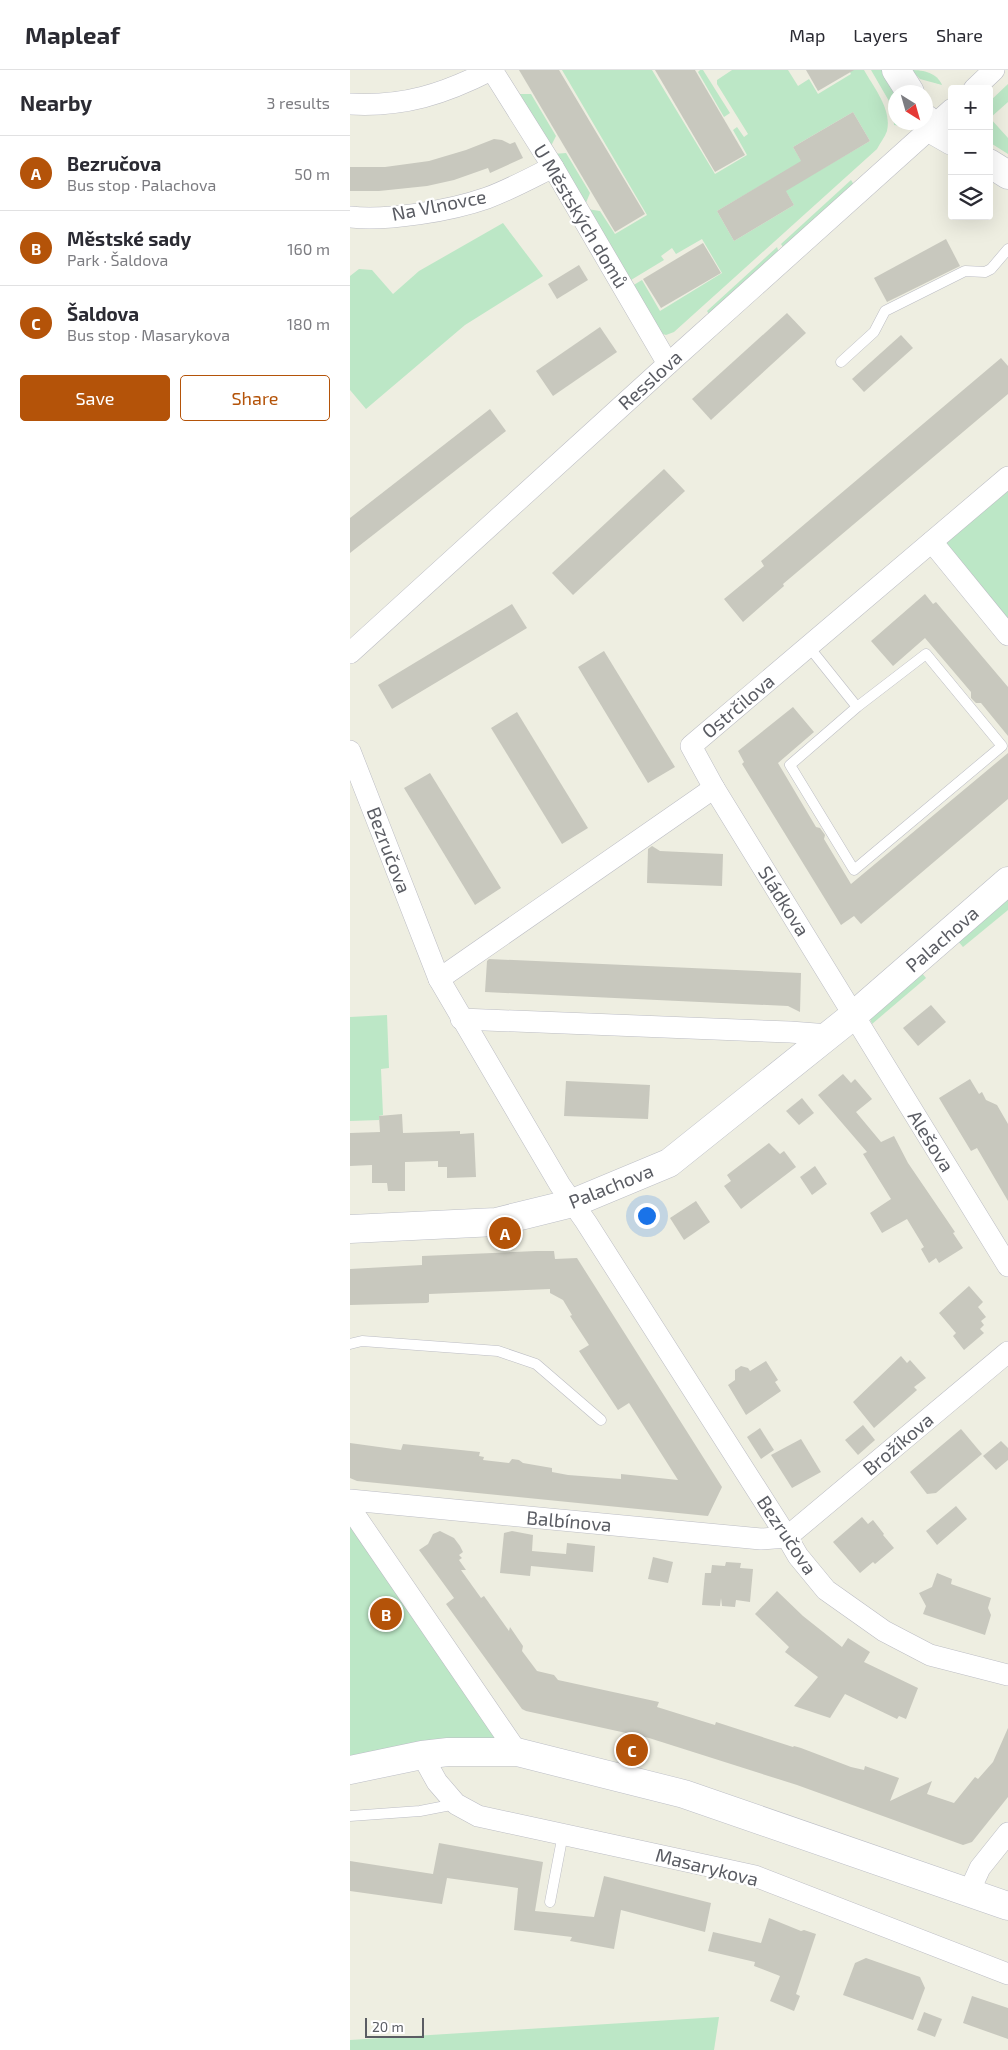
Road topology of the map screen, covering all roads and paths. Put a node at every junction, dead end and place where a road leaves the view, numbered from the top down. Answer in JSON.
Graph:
{"nodes":[{"id":1,"x":491,"y":70,"type":"edge"},
{"id":2,"x":896,"y":70,"type":"edge"},
{"id":3,"x":994,"y":70,"type":"edge"},
{"id":4,"x":906,"y":85,"type":"edge"},
{"id":5,"x":978,"y":85,"type":"edge"},
{"id":6,"x":350,"y":104,"type":"edge"},
{"id":7,"x":948,"y":114,"type":"edge"},
{"id":8,"x":936,"y":130,"type":"edge"},
{"id":9,"x":993,"y":166,"type":"edge"},
{"id":10,"x":553,"y":167,"type":"junction"},
{"id":11,"x":1008,"y":175,"type":"edge"},
{"id":12,"x":350,"y":217,"type":"edge"},
{"id":13,"x":1008,"y":249,"type":"edge"},
{"id":14,"x":841,"y":362,"type":"dead end"},
{"id":15,"x":668,"y":364,"type":"junction"},
{"id":16,"x":1008,"y":477,"type":"edge"},
{"id":17,"x":932,"y":542,"type":"junction"},
{"id":18,"x":1008,"y":635,"type":"edge"},
{"id":19,"x":808,"y":647,"type":"junction"},
{"id":20,"x":350,"y":653,"type":"edge"},
{"id":21,"x":857,"y":707,"type":"junction"},
{"id":22,"x":350,"y":751,"type":"edge"},
{"id":23,"x":714,"y":788,"type":"junction"},
{"id":24,"x":1008,"y":881,"type":"edge"},
{"id":25,"x":439,"y":979,"type":"junction"},
{"id":26,"x":854,"y":1015,"type":"junction"},
{"id":27,"x":461,"y":1019,"type":"junction"},
{"id":28,"x":829,"y":1035,"type":"junction"},
{"id":29,"x":574,"y":1204,"type":"junction"},
{"id":30,"x":350,"y":1229,"type":"edge"},
{"id":31,"x":1008,"y":1266,"type":"edge"},
{"id":32,"x":350,"y":1344,"type":"edge"},
{"id":33,"x":1008,"y":1352,"type":"edge"},
{"id":34,"x":601,"y":1420,"type":"dead end"},
{"id":35,"x":350,"y":1500,"type":"edge"},
{"id":36,"x":350,"y":1508,"type":"edge"},
{"id":37,"x":787,"y":1537,"type":"junction"},
{"id":38,"x":1008,"y":1675,"type":"edge"},
{"id":39,"x":518,"y":1752,"type":"junction"},
{"id":40,"x":422,"y":1755,"type":"junction"},
{"id":41,"x":350,"y":1770,"type":"edge"},
{"id":42,"x":456,"y":1804,"type":"junction"},
{"id":43,"x":350,"y":1816,"type":"edge"},
{"id":44,"x":1008,"y":1833,"type":"edge"},
{"id":45,"x":563,"y":1834,"type":"junction"},
{"id":46,"x":969,"y":1892,"type":"junction"},
{"id":47,"x":550,"y":1902,"type":"dead end"},
{"id":48,"x":1008,"y":1906,"type":"edge"},
{"id":49,"x":1008,"y":1974,"type":"edge"}],
"edges":[{"from":1,"to":6,"type":"street"},
{"from":1,"to":10,"type":"street","name":"U Městských domů"},
{"from":2,"to":4,"type":"street"},
{"from":3,"to":5,"type":"street"},
{"from":7,"to":8,"type":"street","name":"Resslova"},
{"from":8,"to":15,"type":"street","name":"Resslova"},
{"from":9,"to":11,"type":"street"},
{"from":10,"to":12,"type":"street","name":"Na Vlnovce"},
{"from":10,"to":15,"type":"street","name":"U Městských domů"},
{"from":13,"to":14,"type":"lane"},
{"from":15,"to":20,"type":"street","name":"Resslova"},
{"from":16,"to":17,"type":"street","name":"Ostrčilova"},
{"from":17,"to":18,"type":"street"},
{"from":17,"to":19,"type":"street","name":"Ostrčilova"},
{"from":19,"to":21,"type":"lane"},
{"from":19,"to":23,"type":"street","name":"Ostrčilova"},
{"from":21,"to":21,"type":"lane"},
{"from":22,"to":25,"type":"street","name":"Bezručova"},
{"from":23,"to":25,"type":"street"},
{"from":23,"to":26,"type":"street","name":"Sládkova"},
{"from":24,"to":26,"type":"street","name":"Palachova"},
{"from":25,"to":27,"type":"street","name":"Bezručova"},
{"from":26,"to":28,"type":"street","name":"Palachova"},
{"from":26,"to":31,"type":"street","name":"Alešova"},
{"from":27,"to":28,"type":"street"},
{"from":27,"to":29,"type":"street","name":"Bezručova"},
{"from":28,"to":29,"type":"street","name":"Palachova"},
{"from":29,"to":30,"type":"street","name":"Palachova"},
{"from":29,"to":37,"type":"street","name":"Bezručova"},
{"from":32,"to":34,"type":"lane"},
{"from":33,"to":37,"type":"street","name":"Brožíkova"},
{"from":35,"to":37,"type":"street","name":"Balbínova"},
{"from":36,"to":39,"type":"street"},
{"from":37,"to":38,"type":"street","name":"Bezručova"},
{"from":39,"to":40,"type":"street"},
{"from":39,"to":46,"type":"street"},
{"from":40,"to":41,"type":"street"},
{"from":40,"to":42,"type":"street","name":"Masarykova"},
{"from":42,"to":43,"type":"lane"},
{"from":42,"to":45,"type":"street","name":"Masarykova"},
{"from":44,"to":46,"type":"street"},
{"from":45,"to":47,"type":"lane"},
{"from":45,"to":49,"type":"street","name":"Masarykova"},
{"from":46,"to":48,"type":"street"}]}
